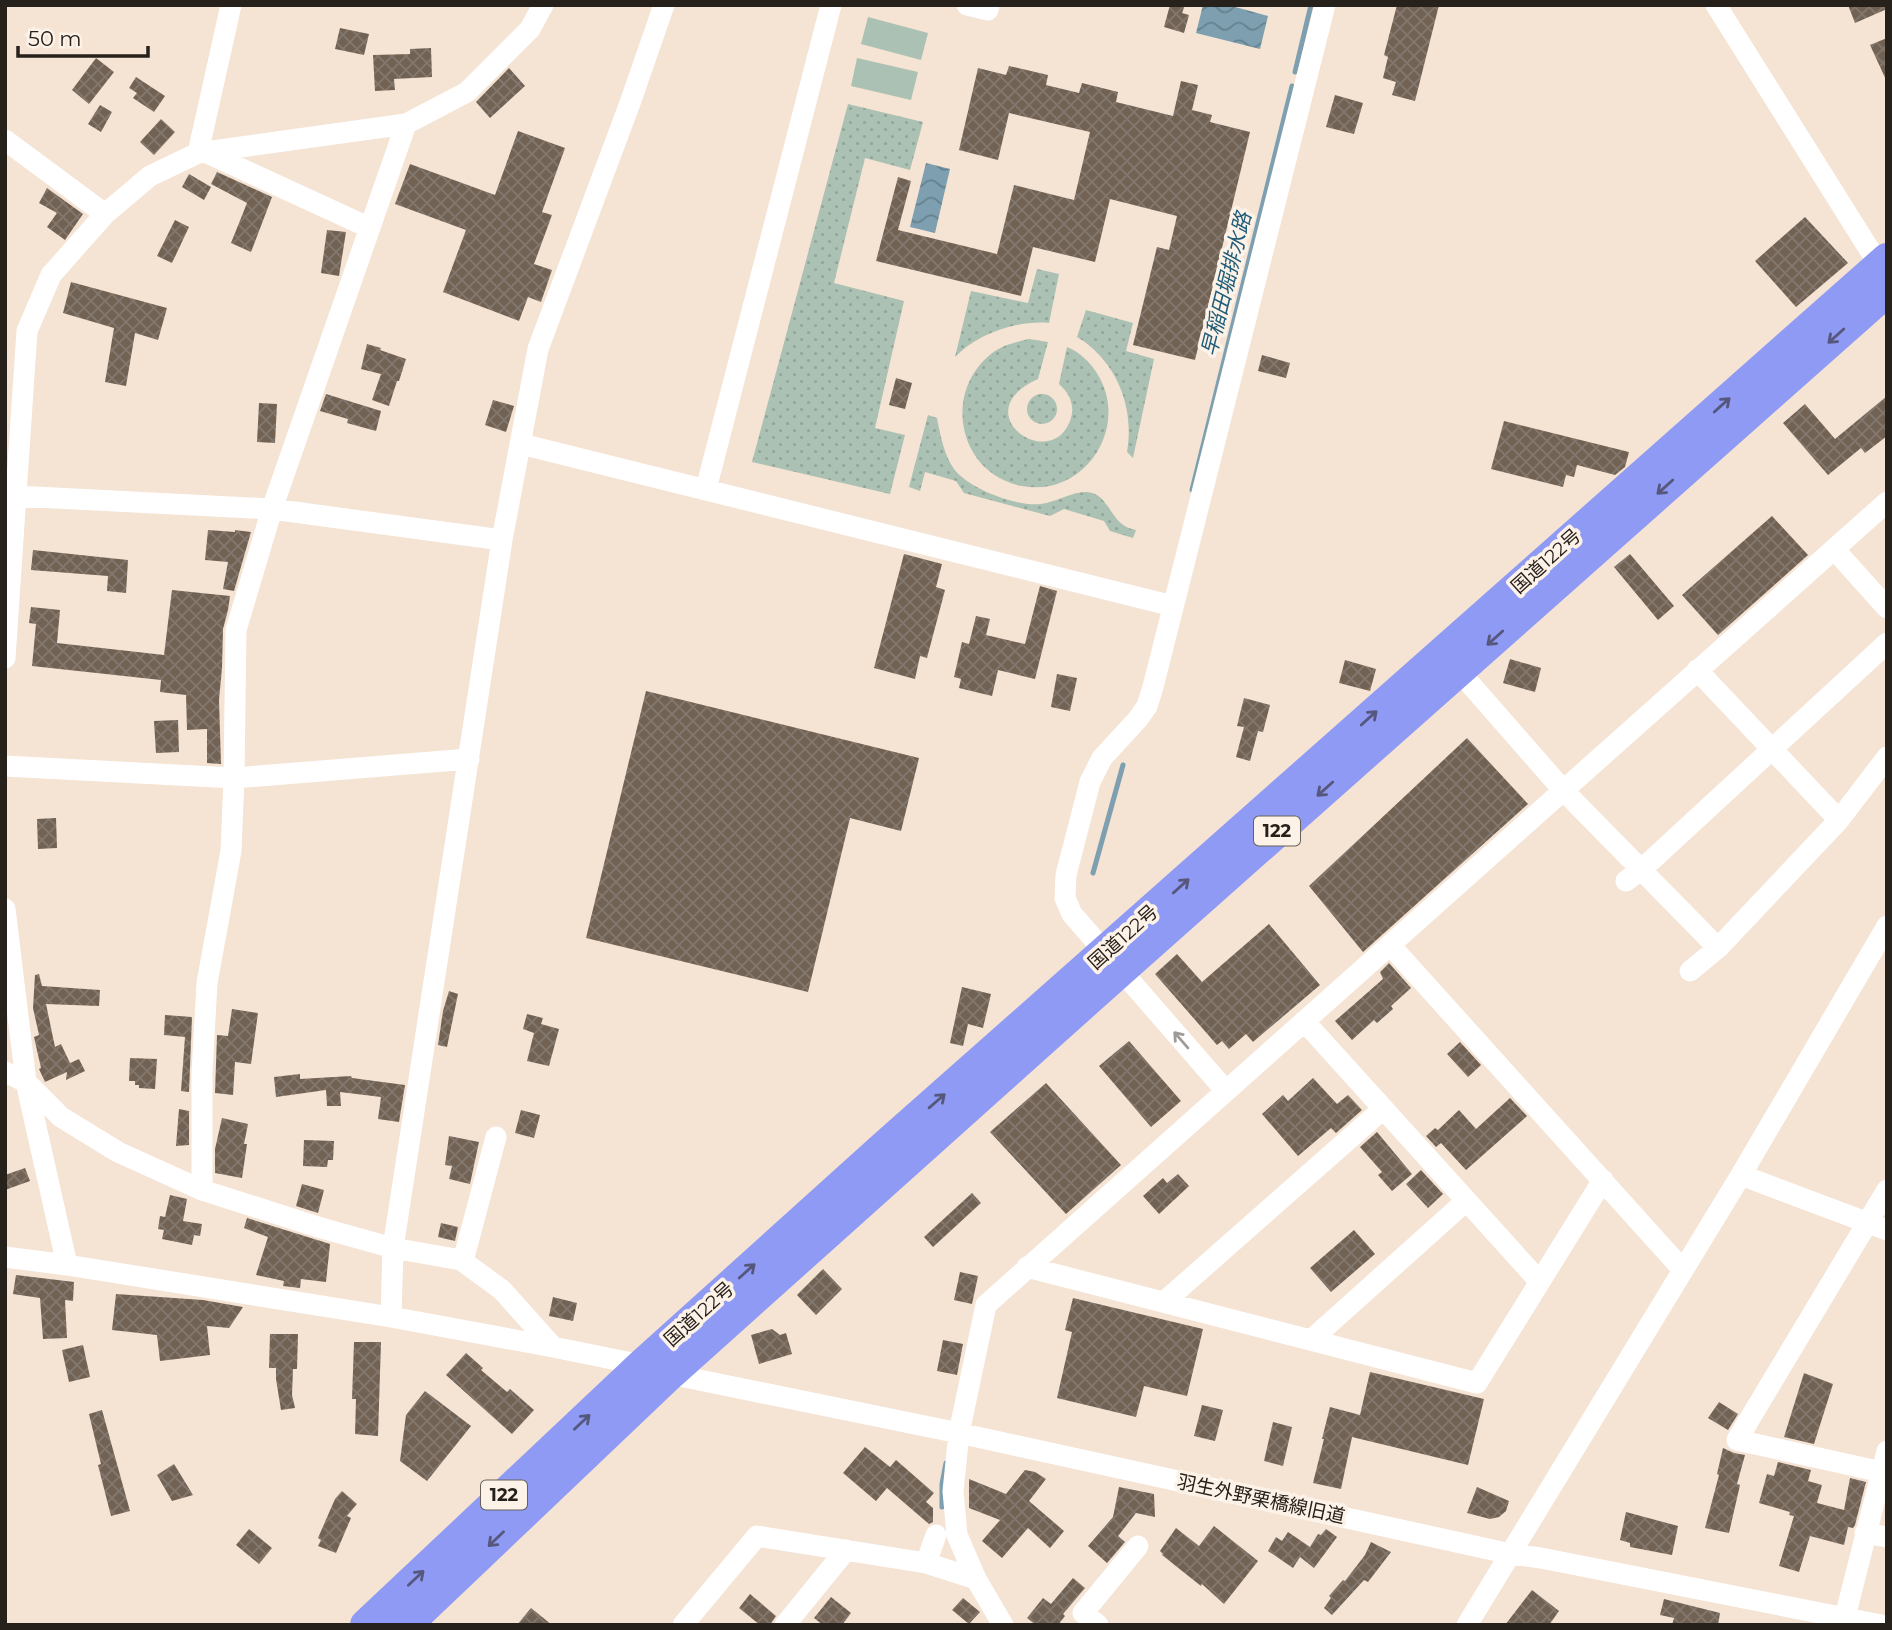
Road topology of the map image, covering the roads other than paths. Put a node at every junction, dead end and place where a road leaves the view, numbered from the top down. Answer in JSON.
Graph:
{"nodes":[{"id":1,"x":232,"y":5,"type":"edge"},
{"id":2,"x":543,"y":5,"type":"edge"},
{"id":3,"x":664,"y":5,"type":"edge"},
{"id":4,"x":831,"y":5,"type":"edge"},
{"id":5,"x":967,"y":5,"type":"edge"},
{"id":6,"x":989,"y":5,"type":"edge"},
{"id":7,"x":1325,"y":5,"type":"edge"},
{"id":8,"x":1716,"y":5,"type":"edge"},
{"id":9,"x":406,"y":124,"type":"junction"},
{"id":10,"x":5,"y":140,"type":"edge"},
{"id":11,"x":201,"y":152,"type":"junction"},
{"id":12,"x":105,"y":214,"type":"junction"},
{"id":13,"x":370,"y":228,"type":"junction"},
{"id":14,"x":1885,"y":273,"type":"edge"},
{"id":15,"x":521,"y":444,"type":"junction"},
{"id":16,"x":12,"y":480,"type":"edge"},
{"id":17,"x":706,"y":489,"type":"junction"},
{"id":18,"x":1887,"y":502,"type":"edge"},
{"id":19,"x":272,"y":509,"type":"junction"},
{"id":20,"x":502,"y":540,"type":"junction"},
{"id":21,"x":1834,"y":549,"type":"junction"},
{"id":22,"x":1173,"y":606,"type":"junction"},
{"id":23,"x":1887,"y":608,"type":"edge"},
{"id":24,"x":1887,"y":643,"type":"edge"},
{"id":25,"x":5,"y":658,"type":"edge"},
{"id":26,"x":1458,"y":670,"type":"junction"},
{"id":27,"x":1697,"y":670,"type":"junction"},
{"id":28,"x":1772,"y":750,"type":"junction"},
{"id":29,"x":1887,"y":757,"type":"edge"},
{"id":30,"x":469,"y":759,"type":"junction"},
{"id":31,"x":5,"y":766,"type":"edge"},
{"id":32,"x":234,"y":778,"type":"junction"},
{"id":33,"x":1563,"y":790,"type":"junction"},
{"id":34,"x":1839,"y":820,"type":"junction"},
{"id":35,"x":1634,"y":876,"type":"junction"},
{"id":36,"x":5,"y":909,"type":"edge"},
{"id":37,"x":1887,"y":926,"type":"edge"},
{"id":38,"x":1390,"y":945,"type":"junction"},
{"id":39,"x":1718,"y":948,"type":"junction"},
{"id":40,"x":1113,"y":962,"type":"junction"},
{"id":41,"x":1690,"y":971,"type":"dead end"},
{"id":42,"x":1304,"y":1021,"type":"junction"},
{"id":43,"x":5,"y":1072,"type":"edge"},
{"id":44,"x":26,"y":1082,"type":"junction"},
{"id":45,"x":1226,"y":1091,"type":"junction"},
{"id":46,"x":1383,"y":1109,"type":"junction"},
{"id":47,"x":496,"y":1137,"type":"dead end"},
{"id":48,"x":1741,"y":1175,"type":"junction"},
{"id":49,"x":1603,"y":1180,"type":"junction"},
{"id":50,"x":202,"y":1190,"type":"junction"},
{"id":51,"x":1887,"y":1190,"type":"edge"},
{"id":52,"x":1466,"y":1200,"type":"junction"},
{"id":53,"x":1877,"y":1226,"type":"edge"},
{"id":54,"x":393,"y":1248,"type":"junction"},
{"id":55,"x":5,"y":1257,"type":"edge"},
{"id":56,"x":463,"y":1261,"type":"junction"},
{"id":57,"x":67,"y":1265,"type":"junction"},
{"id":58,"x":1027,"y":1268,"type":"junction"},
{"id":59,"x":1683,"y":1270,"type":"junction"},
{"id":60,"x":1540,"y":1282,"type":"junction"},
{"id":61,"x":1164,"y":1303,"type":"junction"},
{"id":62,"x":391,"y":1317,"type":"junction"},
{"id":63,"x":1311,"y":1340,"type":"junction"},
{"id":64,"x":553,"y":1347,"type":"junction"},
{"id":65,"x":656,"y":1370,"type":"junction"},
{"id":66,"x":959,"y":1433,"type":"junction"},
{"id":67,"x":1884,"y":1462,"type":"edge"},
{"id":68,"x":1865,"y":1533,"type":"junction"},
{"id":69,"x":936,"y":1535,"type":"dead end"},
{"id":70,"x":1887,"y":1537,"type":"edge"},
{"id":71,"x":1138,"y":1546,"type":"dead end"},
{"id":72,"x":846,"y":1550,"type":"junction"},
{"id":73,"x":1511,"y":1554,"type":"junction"},
{"id":74,"x":926,"y":1563,"type":"junction"},
{"id":75,"x":976,"y":1579,"type":"junction"},
{"id":76,"x":1845,"y":1617,"type":"junction"},
{"id":77,"x":796,"y":1621,"type":"edge"},
{"id":78,"x":1085,"y":1621,"type":"edge"},
{"id":79,"x":366,"y":1625,"type":"edge"},
{"id":80,"x":406,"y":1625,"type":"edge"},
{"id":81,"x":683,"y":1625,"type":"edge"},
{"id":82,"x":1003,"y":1625,"type":"edge"},
{"id":83,"x":1467,"y":1625,"type":"edge"},
{"id":84,"x":1881,"y":1625,"type":"edge"}],
"edges":[{"from":1,"to":11,"type":"street"},
{"from":2,"to":9,"type":"street"},
{"from":3,"to":15,"type":"street"},
{"from":4,"to":17,"type":"street"},
{"from":5,"to":6,"type":"street"},
{"from":7,"to":22,"type":"street"},
{"from":8,"to":14,"type":"street"},
{"from":9,"to":11,"type":"street"},
{"from":9,"to":13,"type":"street"},
{"from":10,"to":12,"type":"street"},
{"from":11,"to":12,"type":"street"},
{"from":11,"to":13,"type":"street"},
{"from":12,"to":16,"type":"street"},
{"from":13,"to":19,"type":"street"},
{"from":14,"to":26,"type":"highway","name":"国道122号","number":"122","one_way":true},
{"from":40,"to":14,"type":"highway","name":"国道122号","number":"122","one_way":true},
{"from":15,"to":17,"type":"street"},
{"from":15,"to":20,"type":"street"},
{"from":16,"to":19,"type":"street"},
{"from":16,"to":25,"type":"street"},
{"from":17,"to":22,"type":"street"},
{"from":18,"to":21,"type":"street"},
{"from":19,"to":20,"type":"street"},
{"from":19,"to":32,"type":"street"},
{"from":20,"to":30,"type":"street"},
{"from":21,"to":23,"type":"street"},
{"from":21,"to":27,"type":"street"},
{"from":22,"to":40,"type":"street"},
{"from":24,"to":28,"type":"street"},
{"from":26,"to":33,"type":"street"},
{"from":26,"to":40,"type":"highway","name":"国道122号","number":"122","one_way":true},
{"from":27,"to":28,"type":"street"},
{"from":27,"to":33,"type":"street"},
{"from":28,"to":34,"type":"street"},
{"from":28,"to":35,"type":"street"},
{"from":29,"to":34,"type":"street"},
{"from":30,"to":32,"type":"street"},
{"from":30,"to":54,"type":"street"},
{"from":31,"to":32,"type":"street"},
{"from":32,"to":50,"type":"street"},
{"from":33,"to":35,"type":"street"},
{"from":33,"to":38,"type":"street"},
{"from":34,"to":39,"type":"street"},
{"from":35,"to":39,"type":"street"},
{"from":36,"to":44,"type":"street"},
{"from":37,"to":48,"type":"street"},
{"from":38,"to":42,"type":"street"},
{"from":38,"to":49,"type":"street"},
{"from":39,"to":41,"type":"street"},
{"from":45,"to":40,"type":"street","one_way":true},
{"from":40,"to":65,"type":"highway","name":"国道122号","number":"122"},
{"from":42,"to":45,"type":"street"},
{"from":42,"to":46,"type":"street"},
{"from":43,"to":44,"type":"street"},
{"from":44,"to":50,"type":"street"},
{"from":44,"to":57,"type":"street"},
{"from":45,"to":58,"type":"street"},
{"from":46,"to":52,"type":"street"},
{"from":46,"to":61,"type":"street"},
{"from":47,"to":56,"type":"street"},
{"from":48,"to":53,"type":"street"},
{"from":48,"to":59,"type":"street"},
{"from":49,"to":59,"type":"street"},
{"from":49,"to":60,"type":"street"},
{"from":50,"to":54,"type":"street"},
{"from":51,"to":53,"type":"street"},
{"from":52,"to":60,"type":"street"},
{"from":52,"to":63,"type":"street"},
{"from":53,"to":67,"type":"street"},
{"from":54,"to":56,"type":"street"},
{"from":54,"to":62,"type":"street"},
{"from":55,"to":57,"type":"street","name":"羽生外野栗橋線旧道"},
{"from":56,"to":64,"type":"street"},
{"from":57,"to":62,"type":"street","name":"羽生外野栗橋線旧道"},
{"from":58,"to":61,"type":"street"},
{"from":58,"to":66,"type":"street"},
{"from":59,"to":73,"type":"street"},
{"from":60,"to":63,"type":"street"},
{"from":61,"to":63,"type":"street"},
{"from":62,"to":64,"type":"street","name":"羽生外野栗橋線旧道"},
{"from":64,"to":65,"type":"street","name":"羽生外野栗橋線旧道"},
{"from":65,"to":66,"type":"street","name":"羽生外野栗橋線旧道"},
{"from":79,"to":65,"type":"highway","name":"国道122号","number":"122","one_way":true},
{"from":65,"to":80,"type":"highway","name":"国道122号","number":"122","one_way":true},
{"from":66,"to":73,"type":"street","name":"羽生外野栗橋線旧道"},
{"from":66,"to":75,"type":"street"},
{"from":67,"to":68,"type":"street"},
{"from":68,"to":70,"type":"street"},
{"from":68,"to":76,"type":"street"},
{"from":69,"to":74,"type":"street"},
{"from":71,"to":78,"type":"street"},
{"from":72,"to":74,"type":"street"},
{"from":72,"to":77,"type":"street"},
{"from":72,"to":81,"type":"street"},
{"from":73,"to":76,"type":"street","name":"羽生外野栗橋線旧道"},
{"from":73,"to":83,"type":"street"},
{"from":74,"to":75,"type":"street"},
{"from":75,"to":82,"type":"street"},
{"from":76,"to":84,"type":"street","name":"羽生外野栗橋線旧道"}]}
